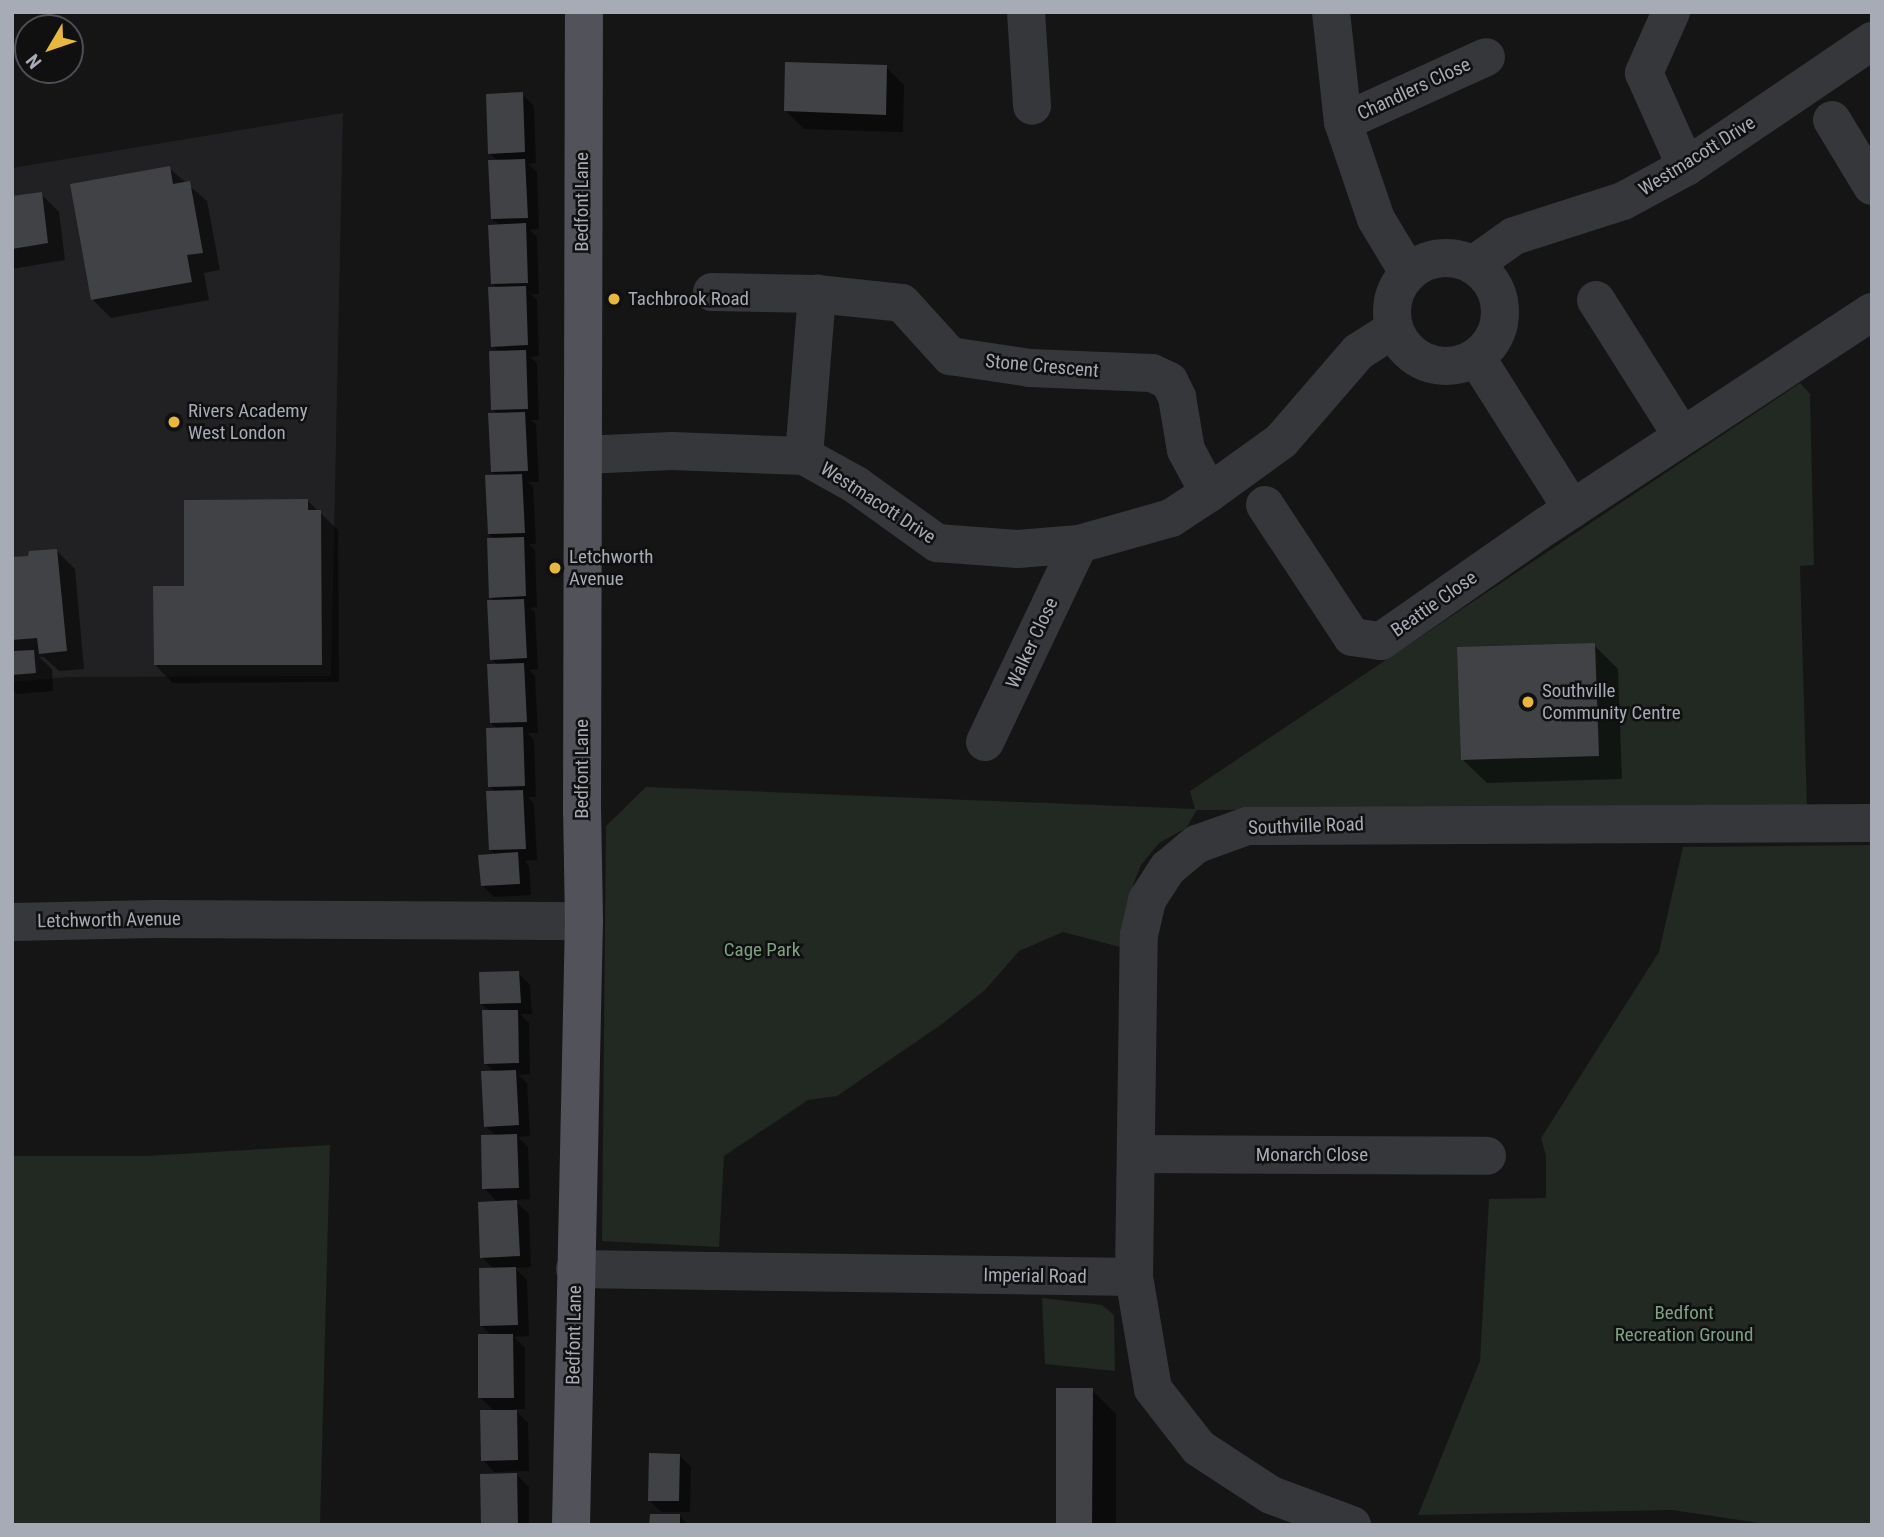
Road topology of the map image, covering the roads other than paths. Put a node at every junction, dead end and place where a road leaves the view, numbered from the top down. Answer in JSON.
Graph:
{"nodes":[{"id":1,"x":584,"y":12,"type":"edge"},
{"id":2,"x":1026,"y":12,"type":"edge"},
{"id":3,"x":1331,"y":12,"type":"edge"},
{"id":4,"x":1671,"y":12,"type":"edge"},
{"id":5,"x":1872,"y":41,"type":"edge"},
{"id":6,"x":1486,"y":57,"type":"dead end"},
{"id":7,"x":1032,"y":106,"type":"dead end"},
{"id":8,"x":1832,"y":120,"type":"dead end"},
{"id":9,"x":1343,"y":122,"type":"junction"},
{"id":10,"x":1686,"y":167,"type":"junction"},
{"id":11,"x":1872,"y":186,"type":"edge"},
{"id":12,"x":1473,"y":265,"type":"junction"},
{"id":13,"x":1408,"y":272,"type":"junction"},
{"id":14,"x":712,"y":292,"type":"dead end"},
{"id":15,"x":817,"y":294,"type":"junction"},
{"id":16,"x":1595,"y":300,"type":"dead end"},
{"id":17,"x":1872,"y":312,"type":"edge"},
{"id":18,"x":1394,"y":329,"type":"junction"},
{"id":19,"x":1476,"y":357,"type":"junction"},
{"id":20,"x":1682,"y":436,"type":"junction"},
{"id":21,"x":583,"y":455,"type":"junction"},
{"id":22,"x":804,"y":456,"type":"junction"},
{"id":23,"x":1209,"y":493,"type":"junction"},
{"id":24,"x":1265,"y":505,"type":"dead end"},
{"id":25,"x":1572,"y":509,"type":"junction"},
{"id":26,"x":1079,"y":544,"type":"junction"},
{"id":27,"x":985,"y":742,"type":"dead end"},
{"id":28,"x":1872,"y":823,"type":"edge"},
{"id":29,"x":584,"y":921,"type":"junction"},
{"id":30,"x":12,"y":922,"type":"edge"},
{"id":31,"x":1137,"y":1154,"type":"junction"},
{"id":32,"x":1487,"y":1156,"type":"dead end"},
{"id":33,"x":575,"y":1269,"type":"junction"},
{"id":34,"x":1134,"y":1277,"type":"junction"},
{"id":35,"x":571,"y":1525,"type":"edge"},
{"id":36,"x":1353,"y":1525,"type":"edge"}],
"edges":[{"from":1,"to":21,"type":"main road","name":"Bedfont Lane"},
{"from":2,"to":7,"type":"street"},
{"from":3,"to":9,"type":"street","name":"Chandlers Close"},
{"from":4,"to":10,"type":"street"},
{"from":5,"to":10,"type":"street","name":"Westmacott Drive"},
{"from":6,"to":9,"type":"street","name":"Chandlers Close"},
{"from":8,"to":11,"type":"street"},
{"from":9,"to":13,"type":"street","name":"Chandlers Close"},
{"from":10,"to":12,"type":"street","name":"Westmacott Drive"},
{"from":12,"to":13,"type":"street"},
{"from":12,"to":19,"type":"street"},
{"from":13,"to":18,"type":"street"},
{"from":14,"to":15,"type":"street","name":"Stone Crescent"},
{"from":15,"to":22,"type":"street"},
{"from":15,"to":23,"type":"street","name":"Stone Crescent"},
{"from":16,"to":20,"type":"street"},
{"from":17,"to":20,"type":"street","name":"Beattie Close"},
{"from":18,"to":19,"type":"street"},
{"from":18,"to":23,"type":"street","name":"Westmacott Drive"},
{"from":19,"to":25,"type":"street"},
{"from":20,"to":25,"type":"street","name":"Beattie Close"},
{"from":21,"to":22,"type":"street","name":"Westmacott Drive"},
{"from":21,"to":29,"type":"main road","name":"Bedfont Lane"},
{"from":22,"to":26,"type":"street","name":"Westmacott Drive"},
{"from":23,"to":26,"type":"street","name":"Westmacott Drive"},
{"from":24,"to":25,"type":"street","name":"Beattie Close"},
{"from":26,"to":27,"type":"street","name":"Walker Close"},
{"from":28,"to":31,"type":"street","name":"Southville Road"},
{"from":29,"to":30,"type":"street","name":"Letchworth Avenue"},
{"from":29,"to":33,"type":"main road","name":"Bedfont Lane"},
{"from":31,"to":32,"type":"street","name":"Monarch Close"},
{"from":31,"to":34,"type":"street","name":"Southville Road"},
{"from":33,"to":34,"type":"street","name":"Imperial Road"},
{"from":33,"to":35,"type":"main road","name":"Bedfont Lane"},
{"from":34,"to":36,"type":"street"}]}
